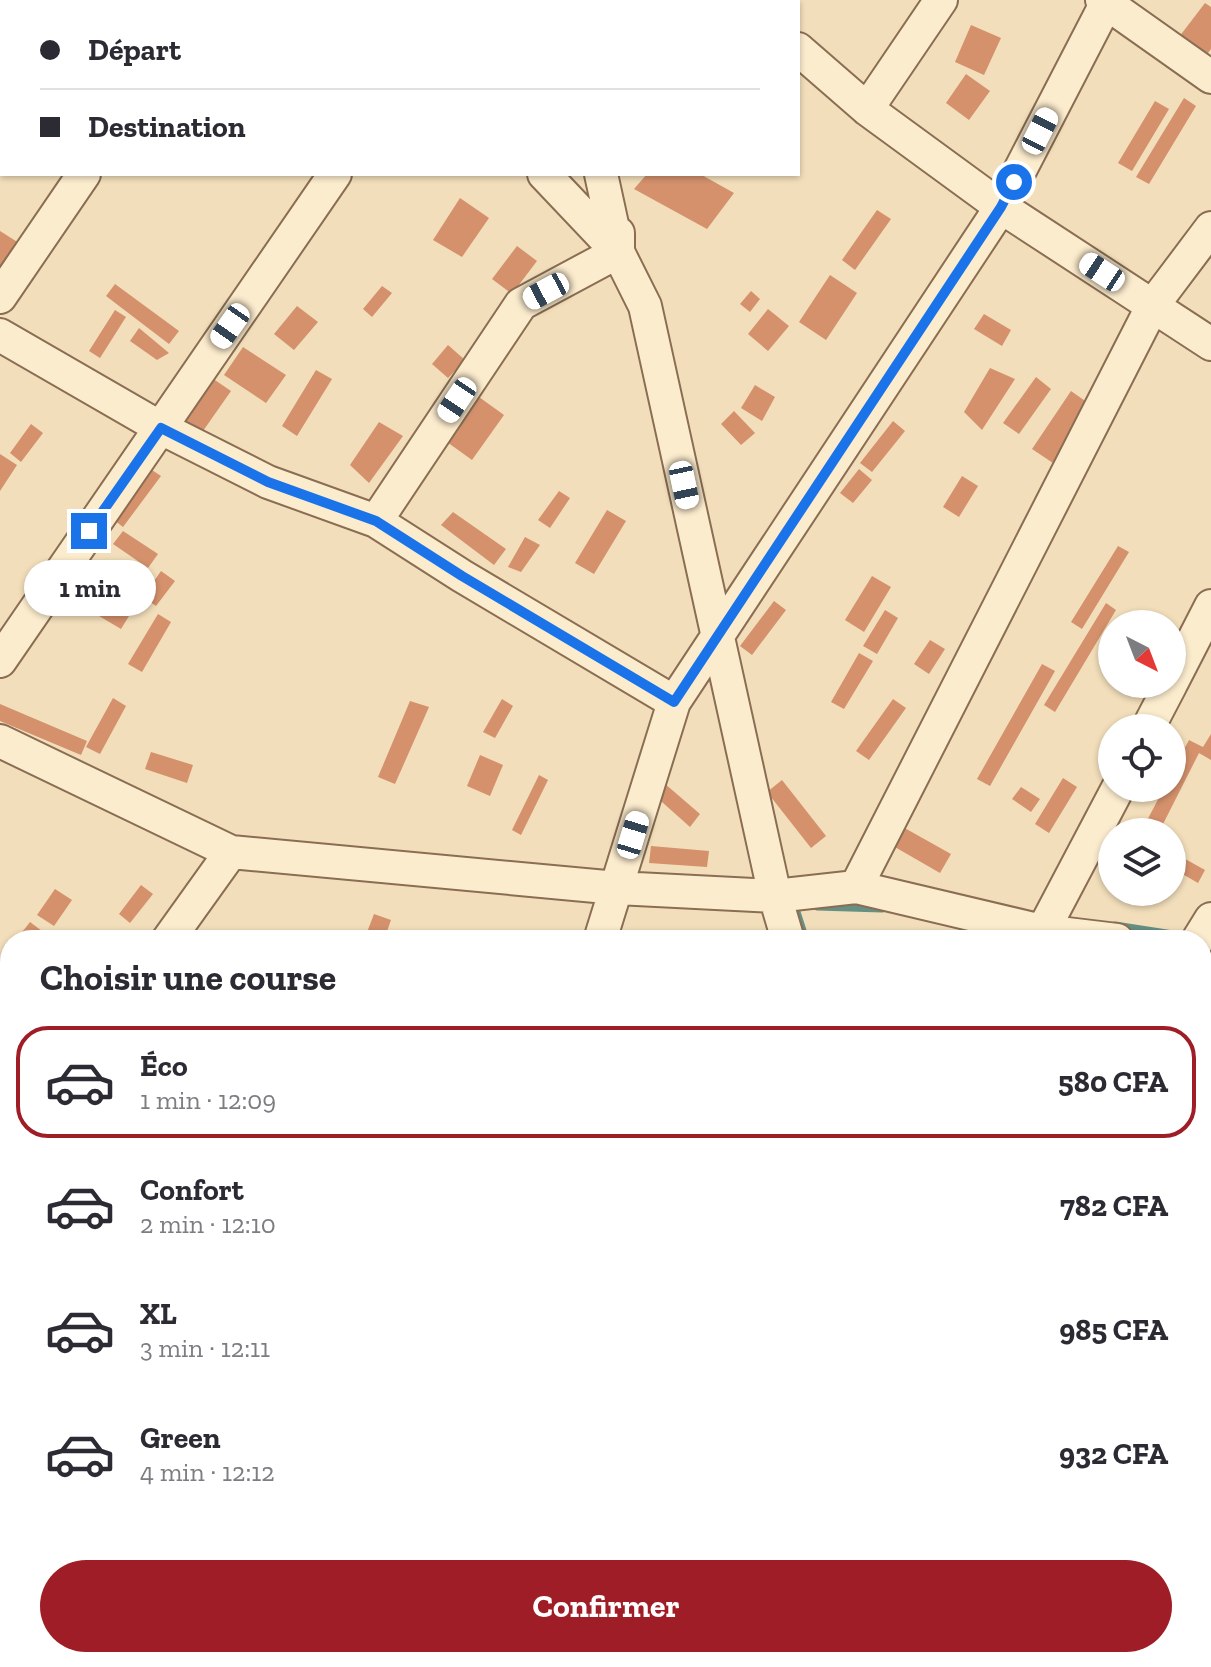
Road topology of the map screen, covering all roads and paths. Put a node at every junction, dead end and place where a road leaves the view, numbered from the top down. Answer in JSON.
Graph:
{"nodes":[{"id":1,"x":941,"y":0,"type":"edge"},
{"id":2,"x":1105,"y":1,"type":"edge"},
{"id":3,"x":800,"y":51,"type":"edge"},
{"id":4,"x":1211,"y":77,"type":"edge"},
{"id":5,"x":867,"y":109,"type":"junction"},
{"id":6,"x":83,"y":176,"type":"edge"},
{"id":7,"x":334,"y":176,"type":"edge"},
{"id":8,"x":546,"y":176,"type":"edge"},
{"id":9,"x":601,"y":176,"type":"edge"},
{"id":10,"x":621,"y":176,"type":"edge"},
{"id":11,"x":1001,"y":207,"type":"junction"},
{"id":12,"x":1211,"y":228,"type":"edge"},
{"id":13,"x":618,"y":252,"type":"junction"},
{"id":14,"x":0,"y":297,"type":"edge"},
{"id":15,"x":1153,"y":305,"type":"junction"},
{"id":16,"x":0,"y":335,"type":"edge"},
{"id":17,"x":1211,"y":344,"type":"edge"},
{"id":18,"x":161,"y":428,"type":"junction"},
{"id":19,"x":376,"y":521,"type":"junction"},
{"id":20,"x":1211,"y":606,"type":"edge"},
{"id":21,"x":717,"y":635,"type":"junction"},
{"id":22,"x":1186,"y":655,"type":"edge"},
{"id":23,"x":0,"y":661,"type":"edge"},
{"id":24,"x":674,"y":702,"type":"junction"},
{"id":25,"x":0,"y":741,"type":"edge"},
{"id":26,"x":1111,"y":802,"type":"edge"},
{"id":27,"x":231,"y":852,"type":"junction"},
{"id":28,"x":856,"y":887,"type":"junction"},
{"id":29,"x":617,"y":888,"type":"junction"},
{"id":30,"x":775,"y":896,"type":"junction"},
{"id":31,"x":175,"y":930,"type":"edge"},
{"id":32,"x":603,"y":930,"type":"edge"},
{"id":33,"x":785,"y":930,"type":"edge"},
{"id":34,"x":1017,"y":930,"type":"edge"},
{"id":35,"x":1043,"y":930,"type":"edge"}],
"edges":[{"from":1,"to":5,"type":"street"},
{"from":2,"to":4,"type":"street"},
{"from":2,"to":11,"type":"street"},
{"from":3,"to":5,"type":"street"},
{"from":5,"to":11,"type":"street"},
{"from":6,"to":14,"type":"street"},
{"from":7,"to":18,"type":"street"},
{"from":8,"to":13,"type":"street"},
{"from":9,"to":13,"type":"street"},
{"from":10,"to":13,"type":"street"},
{"from":11,"to":15,"type":"street"},
{"from":11,"to":21,"type":"street"},
{"from":12,"to":15,"type":"street"},
{"from":13,"to":19,"type":"street"},
{"from":13,"to":21,"type":"street"},
{"from":15,"to":17,"type":"street"},
{"from":15,"to":28,"type":"street"},
{"from":16,"to":18,"type":"street"},
{"from":18,"to":19,"type":"street"},
{"from":18,"to":23,"type":"street"},
{"from":19,"to":24,"type":"street"},
{"from":20,"to":22,"type":"street"},
{"from":21,"to":24,"type":"street"},
{"from":21,"to":30,"type":"street"},
{"from":24,"to":29,"type":"street"},
{"from":25,"to":27,"type":"street"},
{"from":26,"to":35,"type":"street"},
{"from":27,"to":29,"type":"street"},
{"from":27,"to":31,"type":"street"},
{"from":28,"to":30,"type":"street"},
{"from":28,"to":34,"type":"street"},
{"from":29,"to":30,"type":"street"},
{"from":29,"to":32,"type":"street"},
{"from":30,"to":33,"type":"street"}]}
